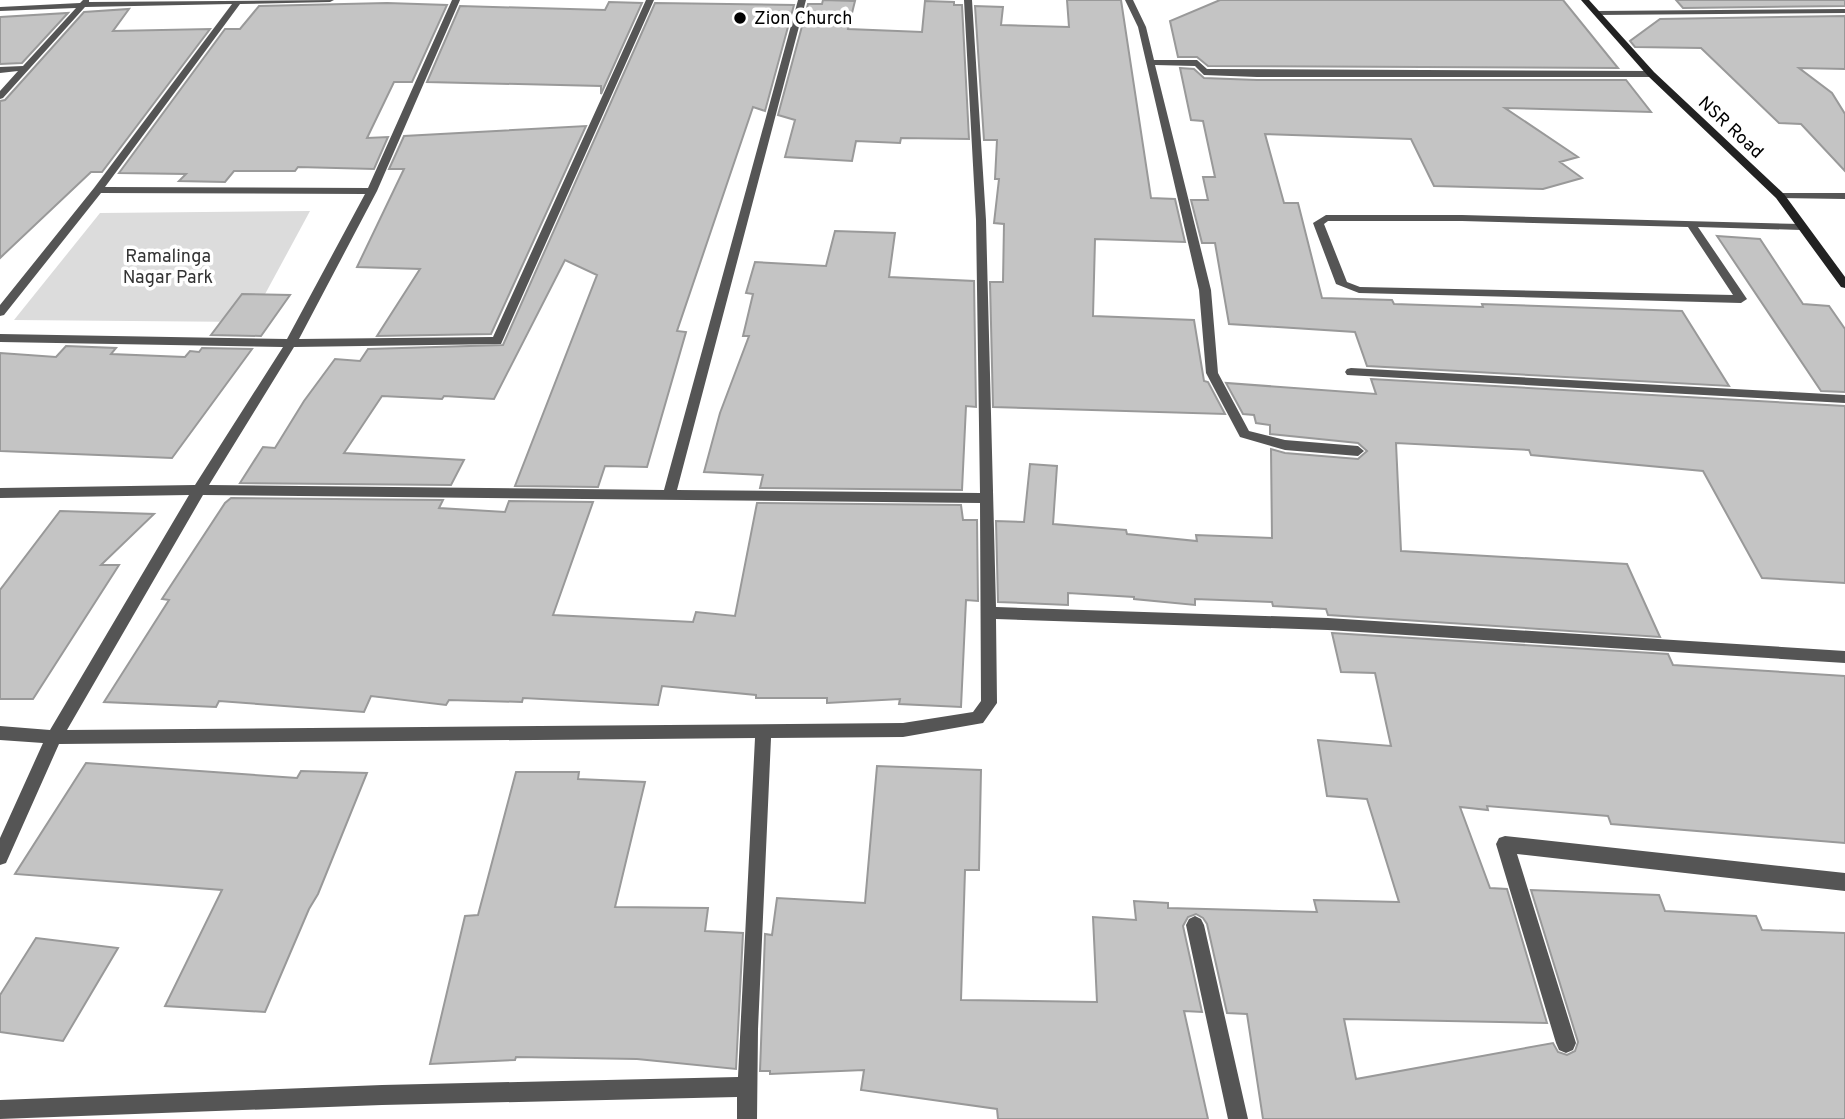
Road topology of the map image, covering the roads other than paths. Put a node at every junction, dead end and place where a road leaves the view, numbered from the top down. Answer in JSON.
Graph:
{"nodes":[{"id":1,"x":239,"y":0,"type":"edge"},
{"id":2,"x":330,"y":0,"type":"edge"},
{"id":3,"x":456,"y":0,"type":"edge"},
{"id":4,"x":650,"y":0,"type":"edge"},
{"id":5,"x":802,"y":0,"type":"edge"},
{"id":6,"x":968,"y":0,"type":"edge"},
{"id":7,"x":1129,"y":0,"type":"edge"},
{"id":8,"x":1585,"y":0,"type":"edge"},
{"id":9,"x":1836,"y":0,"type":"edge"},
{"id":10,"x":85,"y":2,"type":"edge"},
{"id":11,"x":0,"y":9,"type":"edge"},
{"id":12,"x":1845,"y":9,"type":"edge"},
{"id":13,"x":1597,"y":13,"type":"junction"},
{"id":14,"x":1150,"y":62,"type":"junction"},
{"id":15,"x":26,"y":68,"type":"junction"},
{"id":16,"x":0,"y":70,"type":"edge"},
{"id":17,"x":1651,"y":74,"type":"junction"},
{"id":18,"x":0,"y":96,"type":"edge"},
{"id":19,"x":98,"y":190,"type":"junction"},
{"id":20,"x":372,"y":191,"type":"junction"},
{"id":21,"x":1780,"y":196,"type":"junction"},
{"id":22,"x":1845,"y":196,"type":"edge"},
{"id":23,"x":1691,"y":224,"type":"junction"},
{"id":24,"x":1801,"y":227,"type":"junction"},
{"id":25,"x":1845,"y":285,"type":"edge"},
{"id":26,"x":0,"y":312,"type":"edge"},
{"id":27,"x":0,"y":338,"type":"edge"},
{"id":28,"x":290,"y":342,"type":"junction"},
{"id":29,"x":1352,"y":372,"type":"dead end"},
{"id":30,"x":1845,"y":398,"type":"edge"},
{"id":31,"x":1358,"y":451,"type":"dead end"},
{"id":32,"x":199,"y":490,"type":"junction"},
{"id":33,"x":0,"y":493,"type":"edge"},
{"id":34,"x":669,"y":494,"type":"junction"},
{"id":35,"x":985,"y":498,"type":"junction"},
{"id":36,"x":989,"y":613,"type":"junction"},
{"id":37,"x":1845,"y":657,"type":"edge"},
{"id":38,"x":0,"y":733,"type":"edge"},
{"id":39,"x":763,"y":733,"type":"junction"},
{"id":40,"x":54,"y":737,"type":"junction"},
{"id":41,"x":0,"y":857,"type":"edge"},
{"id":42,"x":1845,"y":882,"type":"edge"},
{"id":43,"x":1195,"y":925,"type":"dead end"},
{"id":44,"x":1566,"y":1043,"type":"dead end"},
{"id":45,"x":749,"y":1087,"type":"junction"},
{"id":46,"x":0,"y":1110,"type":"edge"},
{"id":47,"x":747,"y":1119,"type":"edge"},
{"id":48,"x":1238,"y":1119,"type":"edge"}],
"edges":[{"from":1,"to":2,"type":"street"},
{"from":1,"to":10,"type":"street"},
{"from":1,"to":19,"type":"street"},
{"from":3,"to":20,"type":"street"},
{"from":4,"to":28,"type":"street"},
{"from":5,"to":34,"type":"street"},
{"from":6,"to":35,"type":"street"},
{"from":7,"to":14,"type":"street"},
{"from":8,"to":13,"type":"main road","name":"NSR Road"},
{"from":9,"to":12,"type":"street"},
{"from":10,"to":11,"type":"street"},
{"from":10,"to":15,"type":"street"},
{"from":12,"to":13,"type":"street"},
{"from":13,"to":17,"type":"main road","name":"NSR Road"},
{"from":14,"to":17,"type":"street"},
{"from":14,"to":31,"type":"street"},
{"from":15,"to":16,"type":"street"},
{"from":15,"to":18,"type":"street"},
{"from":17,"to":21,"type":"main road","name":"NSR Road"},
{"from":19,"to":20,"type":"street"},
{"from":19,"to":26,"type":"street"},
{"from":20,"to":28,"type":"street"},
{"from":21,"to":22,"type":"street"},
{"from":21,"to":24,"type":"main road","name":"NSR Road"},
{"from":23,"to":23,"type":"street"},
{"from":23,"to":24,"type":"street"},
{"from":24,"to":25,"type":"main road","name":"NSR Road"},
{"from":27,"to":28,"type":"street"},
{"from":28,"to":32,"type":"street"},
{"from":29,"to":30,"type":"street"},
{"from":32,"to":33,"type":"street"},
{"from":32,"to":34,"type":"street"},
{"from":32,"to":40,"type":"street"},
{"from":34,"to":35,"type":"street"},
{"from":35,"to":36,"type":"street"},
{"from":36,"to":37,"type":"street"},
{"from":36,"to":39,"type":"street"},
{"from":38,"to":40,"type":"street"},
{"from":39,"to":40,"type":"street"},
{"from":39,"to":45,"type":"street"},
{"from":40,"to":41,"type":"street"},
{"from":42,"to":44,"type":"street"},
{"from":43,"to":48,"type":"street"},
{"from":45,"to":46,"type":"street"},
{"from":45,"to":47,"type":"street"}]}
